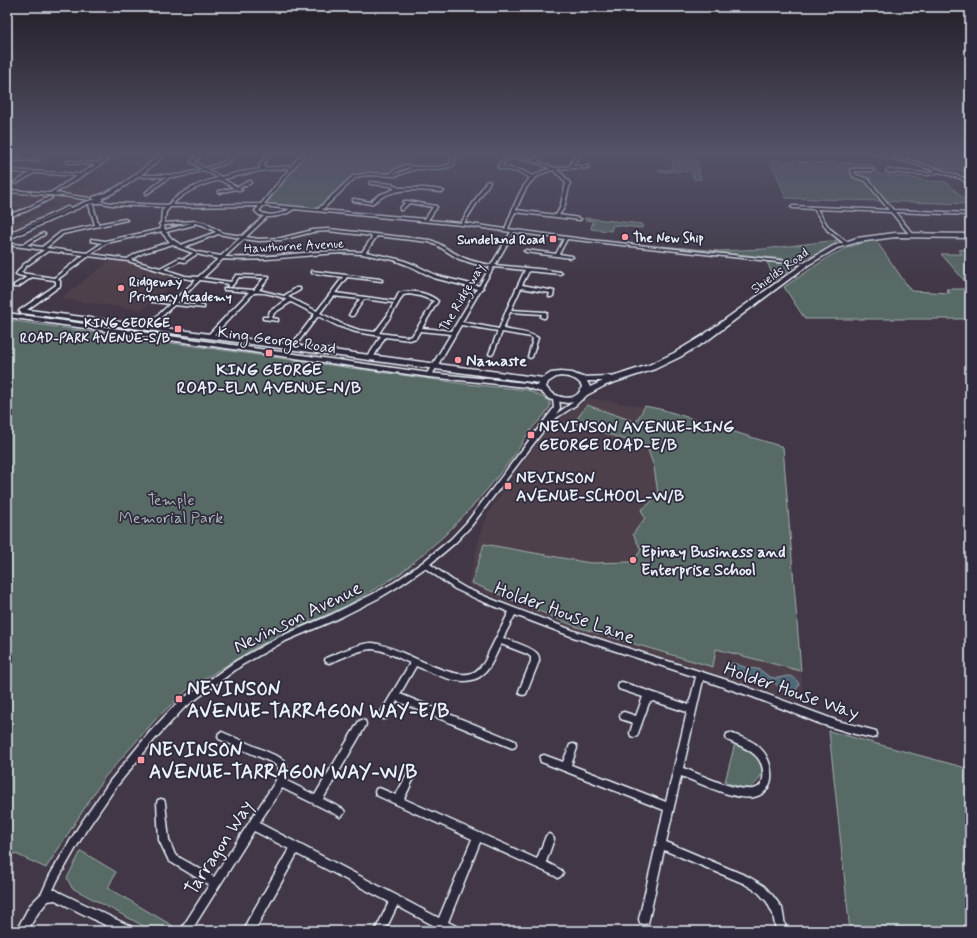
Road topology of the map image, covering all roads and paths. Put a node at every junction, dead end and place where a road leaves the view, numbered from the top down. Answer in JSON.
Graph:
{"nodes":[{"id":1,"x":49,"y":197,"type":"edge"},
{"id":2,"x":55,"y":197,"type":"edge"},
{"id":3,"x":103,"y":197,"type":"edge"},
{"id":4,"x":179,"y":197,"type":"edge"},
{"id":5,"x":268,"y":197,"type":"edge"},
{"id":6,"x":333,"y":197,"type":"edge"},
{"id":7,"x":379,"y":197,"type":"edge"},
{"id":8,"x":479,"y":197,"type":"edge"},
{"id":9,"x":521,"y":197,"type":"edge"},
{"id":10,"x":565,"y":197,"type":"edge"},
{"id":11,"x":881,"y":197,"type":"edge"},
{"id":12,"x":98,"y":200,"type":"junction"},
{"id":13,"x":354,"y":200,"type":"dead end"},
{"id":14,"x":89,"y":202,"type":"junction"},
{"id":15,"x":371,"y":203,"type":"junction"},
{"id":16,"x":261,"y":205,"type":"junction"},
{"id":17,"x":169,"y":206,"type":"junction"},
{"id":18,"x":794,"y":207,"type":"dead end"},
{"id":19,"x":293,"y":208,"type":"junction"},
{"id":20,"x":815,"y":208,"type":"junction"},
{"id":21,"x":401,"y":209,"type":"dead end"},
{"id":22,"x":319,"y":210,"type":"junction"},
{"id":23,"x":515,"y":211,"type":"junction"},
{"id":24,"x":893,"y":211,"type":"junction"},
{"id":25,"x":362,"y":214,"type":"junction"},
{"id":26,"x":970,"y":214,"type":"edge"},
{"id":27,"x":267,"y":215,"type":"junction"},
{"id":28,"x":7,"y":216,"type":"edge"},
{"id":29,"x":557,"y":216,"type":"junction"},
{"id":30,"x":579,"y":219,"type":"dead end"},
{"id":31,"x":125,"y":220,"type":"dead end"},
{"id":32,"x":426,"y":220,"type":"junction"},
{"id":33,"x":198,"y":222,"type":"junction"},
{"id":34,"x":161,"y":224,"type":"junction"},
{"id":35,"x":462,"y":224,"type":"junction"},
{"id":36,"x":97,"y":226,"type":"junction"},
{"id":37,"x":21,"y":230,"type":"junction"},
{"id":38,"x":506,"y":230,"type":"junction"},
{"id":39,"x":163,"y":231,"type":"junction"},
{"id":40,"x":513,"y":231,"type":"junction"},
{"id":41,"x":217,"y":233,"type":"junction"},
{"id":42,"x":43,"y":234,"type":"dead end"},
{"id":43,"x":911,"y":234,"type":"junction"},
{"id":44,"x":7,"y":235,"type":"edge"},
{"id":45,"x":376,"y":235,"type":"junction"},
{"id":46,"x":970,"y":236,"type":"edge"},
{"id":47,"x":7,"y":238,"type":"edge"},
{"id":48,"x":242,"y":238,"type":"junction"},
{"id":49,"x":566,"y":238,"type":"junction"},
{"id":50,"x":92,"y":240,"type":"dead end"},
{"id":51,"x":105,"y":242,"type":"junction"},
{"id":52,"x":172,"y":243,"type":"junction"},
{"id":53,"x":846,"y":243,"type":"junction"},
{"id":54,"x":7,"y":244,"type":"edge"},
{"id":55,"x":23,"y":246,"type":"junction"},
{"id":56,"x":180,"y":247,"type":"junction"},
{"id":57,"x":42,"y":249,"type":"junction"},
{"id":58,"x":48,"y":249,"type":"junction"},
{"id":59,"x":526,"y":251,"type":"dead end"},
{"id":60,"x":363,"y":253,"type":"junction"},
{"id":61,"x":88,"y":254,"type":"junction"},
{"id":62,"x":196,"y":254,"type":"junction"},
{"id":63,"x":557,"y":255,"type":"junction"},
{"id":64,"x":571,"y":257,"type":"dead end"},
{"id":65,"x":222,"y":258,"type":"junction"},
{"id":66,"x":128,"y":260,"type":"junction"},
{"id":67,"x":806,"y":264,"type":"junction"},
{"id":68,"x":492,"y":266,"type":"junction"},
{"id":69,"x":160,"y":270,"type":"junction"},
{"id":70,"x":527,"y":270,"type":"junction"},
{"id":71,"x":313,"y":272,"type":"dead end"},
{"id":72,"x":560,"y":273,"type":"dead end"},
{"id":73,"x":31,"y":276,"type":"junction"},
{"id":74,"x":346,"y":276,"type":"junction"},
{"id":75,"x":55,"y":279,"type":"junction"},
{"id":76,"x":199,"y":279,"type":"junction"},
{"id":77,"x":380,"y":280,"type":"dead end"},
{"id":78,"x":232,"y":283,"type":"junction"},
{"id":79,"x":16,"y":286,"type":"dead end"},
{"id":80,"x":520,"y":286,"type":"junction"},
{"id":81,"x":290,"y":288,"type":"dead end"},
{"id":82,"x":480,"y":288,"type":"junction"},
{"id":83,"x":254,"y":291,"type":"junction"},
{"id":84,"x":332,"y":294,"type":"junction"},
{"id":85,"x":551,"y":296,"type":"dead end"},
{"id":86,"x":363,"y":298,"type":"junction"},
{"id":87,"x":203,"y":299,"type":"dead end"},
{"id":88,"x":288,"y":299,"type":"junction"},
{"id":89,"x":154,"y":301,"type":"dead end"},
{"id":90,"x":395,"y":302,"type":"junction"},
{"id":91,"x":174,"y":303,"type":"junction"},
{"id":92,"x":22,"y":311,"type":"junction"},
{"id":93,"x":458,"y":311,"type":"dead end"},
{"id":94,"x":508,"y":311,"type":"junction"},
{"id":95,"x":8,"y":312,"type":"edge"},
{"id":96,"x":466,"y":312,"type":"junction"},
{"id":97,"x":317,"y":314,"type":"junction"},
{"id":98,"x":351,"y":315,"type":"dead end"},
{"id":99,"x":543,"y":317,"type":"dead end"},
{"id":100,"x":158,"y":318,"type":"junction"},
{"id":101,"x":276,"y":320,"type":"dead end"},
{"id":102,"x":459,"y":323,"type":"junction"},
{"id":103,"x":134,"y":326,"type":"junction"},
{"id":104,"x":419,"y":329,"type":"junction"},
{"id":105,"x":163,"y":330,"type":"junction"},
{"id":106,"x":500,"y":330,"type":"junction"},
{"id":107,"x":126,"y":332,"type":"junction"},
{"id":108,"x":454,"y":332,"type":"junction"},
{"id":109,"x":376,"y":334,"type":"junction"},
{"id":110,"x":384,"y":335,"type":"junction"},
{"id":111,"x":156,"y":336,"type":"junction"},
{"id":112,"x":210,"y":336,"type":"junction"},
{"id":113,"x":289,"y":351,"type":"junction"},
{"id":114,"x":491,"y":354,"type":"dead end"},
{"id":115,"x":530,"y":357,"type":"dead end"},
{"id":116,"x":370,"y":358,"type":"junction"},
{"id":117,"x":434,"y":367,"type":"junction"},
{"id":118,"x":429,"y":375,"type":"junction"},
{"id":119,"x":618,"y":377,"type":"junction"},
{"id":120,"x":581,"y":379,"type":"junction"},
{"id":121,"x":544,"y":381,"type":"junction"},
{"id":122,"x":544,"y":390,"type":"junction"},
{"id":123,"x":583,"y":395,"type":"junction"},
{"id":124,"x":556,"y":399,"type":"junction"},
{"id":125,"x":547,"y":422,"type":"junction"},
{"id":126,"x":425,"y":564,"type":"junction"},
{"id":127,"x":513,"y":611,"type":"junction"},
{"id":128,"x":499,"y":640,"type":"junction"},
{"id":129,"x":329,"y":660,"type":"dead end"},
{"id":130,"x":415,"y":661,"type":"junction"},
{"id":131,"x":700,"y":675,"type":"junction"},
{"id":132,"x":622,"y":686,"type":"dead end"},
{"id":133,"x":523,"y":691,"type":"dead end"},
{"id":134,"x":395,"y":696,"type":"junction"},
{"id":135,"x":653,"y":697,"type":"junction"},
{"id":136,"x":692,"y":710,"type":"junction"},
{"id":137,"x":384,"y":715,"type":"dead end"},
{"id":138,"x":624,"y":716,"type":"dead end"},
{"id":139,"x":638,"y":721,"type":"junction"},
{"id":140,"x":362,"y":724,"type":"dead end"},
{"id":141,"x":634,"y":732,"type":"dead end"},
{"id":142,"x":873,"y":734,"type":"dead end"},
{"id":143,"x":222,"y":736,"type":"dead end"},
{"id":144,"x":730,"y":738,"type":"dead end"},
{"id":145,"x":512,"y":744,"type":"dead end"},
{"id":146,"x":573,"y":748,"type":"dead end"},
{"id":147,"x":544,"y":759,"type":"dead end"},
{"id":148,"x":566,"y":768,"type":"junction"},
{"id":149,"x":678,"y":770,"type":"junction"},
{"id":150,"x":411,"y":776,"type":"dead end"},
{"id":151,"x":280,"y":782,"type":"junction"},
{"id":152,"x":379,"y":792,"type":"dead end"},
{"id":153,"x":317,"y":801,"type":"junction"},
{"id":154,"x":398,"y":801,"type":"junction"},
{"id":155,"x":161,"y":803,"type":"dead end"},
{"id":156,"x":670,"y":808,"type":"junction"},
{"id":157,"x":340,"y":812,"type":"dead end"},
{"id":158,"x":253,"y":825,"type":"junction"},
{"id":159,"x":478,"y":837,"type":"junction"},
{"id":160,"x":548,"y":839,"type":"dead end"},
{"id":161,"x":661,"y":844,"type":"junction"},
{"id":162,"x":296,"y":848,"type":"junction"},
{"id":163,"x":540,"y":865,"type":"junction"},
{"id":164,"x":558,"y":873,"type":"dead end"},
{"id":165,"x":215,"y":884,"type":"junction"},
{"id":166,"x":46,"y":896,"type":"junction"},
{"id":167,"x":395,"y":899,"type":"junction"},
{"id":168,"x":644,"y":919,"type":"dead end"},
{"id":169,"x":442,"y":924,"type":"junction"},
{"id":170,"x":251,"y":926,"type":"dead end"},
{"id":171,"x":21,"y":931,"type":"edge"},
{"id":172,"x":126,"y":931,"type":"edge"},
{"id":173,"x":185,"y":931,"type":"edge"},
{"id":174,"x":380,"y":931,"type":"edge"},
{"id":175,"x":454,"y":931,"type":"edge"},
{"id":176,"x":781,"y":931,"type":"edge"}],
"edges":[{"from":1,"to":28,"type":"street"},
{"from":2,"to":14,"type":"street"},
{"from":3,"to":12,"type":"main road"},
{"from":4,"to":17,"type":"street"},
{"from":5,"to":16,"type":"street"},
{"from":6,"to":22,"type":"street"},
{"from":7,"to":15,"type":"street"},
{"from":8,"to":35,"type":"street"},
{"from":9,"to":23,"type":"street"},
{"from":10,"to":29,"type":"street"},
{"from":11,"to":24,"type":"street"},
{"from":12,"to":14,"type":"main road"},
{"from":12,"to":17,"type":"street"},
{"from":13,"to":15,"type":"street"},
{"from":14,"to":36,"type":"street"},
{"from":14,"to":37,"type":"main road"},
{"from":15,"to":25,"type":"street"},
{"from":16,"to":17,"type":"street"},
{"from":16,"to":19,"type":"street"},
{"from":16,"to":27,"type":"street"},
{"from":17,"to":34,"type":"street"},
{"from":18,"to":20,"type":"street"},
{"from":19,"to":22,"type":"street"},
{"from":19,"to":27,"type":"street"},
{"from":20,"to":24,"type":"street"},
{"from":20,"to":53,"type":"street"},
{"from":21,"to":32,"type":"street"},
{"from":22,"to":25,"type":"street"},
{"from":23,"to":29,"type":"street"},
{"from":23,"to":38,"type":"street"},
{"from":24,"to":26,"type":"street"},
{"from":24,"to":43,"type":"street"},
{"from":25,"to":32,"type":"street"},
{"from":27,"to":48,"type":"street"},
{"from":29,"to":30,"type":"street"},
{"from":31,"to":36,"type":"street"},
{"from":32,"to":35,"type":"street"},
{"from":33,"to":34,"type":"street"},
{"from":33,"to":39,"type":"street"},
{"from":33,"to":41,"type":"street"},
{"from":34,"to":39,"type":"street"},
{"from":35,"to":38,"type":"street"},
{"from":36,"to":57,"type":"street"},
{"from":37,"to":44,"type":"street"},
{"from":37,"to":47,"type":"main road"},
{"from":38,"to":40,"type":"street"},
{"from":39,"to":51,"type":"street"},
{"from":39,"to":52,"type":"street"},
{"from":40,"to":49,"type":"street"},
{"from":40,"to":68,"type":"street","name":"The Ridgeway"},
{"from":41,"to":48,"type":"street"},
{"from":41,"to":56,"type":"street"},
{"from":42,"to":55,"type":"street"},
{"from":43,"to":46,"type":"highway","name":"Shields Road"},
{"from":43,"to":53,"type":"highway","name":"Shields Road"},
{"from":45,"to":48,"type":"street"},
{"from":45,"to":60,"type":"street"},
{"from":45,"to":68,"type":"street"},
{"from":48,"to":65,"type":"street"},
{"from":49,"to":63,"type":"street"},
{"from":49,"to":67,"type":"street"},
{"from":50,"to":51,"type":"street"},
{"from":51,"to":61,"type":"street"},
{"from":52,"to":56,"type":"street"},
{"from":52,"to":66,"type":"street"},
{"from":53,"to":67,"type":"highway","name":"Shields Road"},
{"from":54,"to":55,"type":"street"},
{"from":55,"to":57,"type":"street"},
{"from":56,"to":62,"type":"street"},
{"from":57,"to":58,"type":"street"},
{"from":58,"to":61,"type":"street"},
{"from":58,"to":73,"type":"street"},
{"from":59,"to":63,"type":"street"},
{"from":60,"to":65,"type":"street","name":"Hawthorne Avenue"},
{"from":60,"to":82,"type":"street","name":"Hawthorne Avenue"},
{"from":61,"to":66,"type":"street"},
{"from":61,"to":75,"type":"street"},
{"from":62,"to":65,"type":"street","name":"Hawthorne Avenue"},
{"from":62,"to":69,"type":"street"},
{"from":63,"to":64,"type":"street"},
{"from":65,"to":76,"type":"street"},
{"from":66,"to":69,"type":"street"},
{"from":67,"to":119,"type":"highway","name":"Shields Road"},
{"from":68,"to":70,"type":"street"},
{"from":68,"to":82,"type":"street","name":"The Ridgeway"},
{"from":69,"to":76,"type":"street"},
{"from":70,"to":72,"type":"street"},
{"from":70,"to":80,"type":"street"},
{"from":71,"to":74,"type":"street"},
{"from":73,"to":75,"type":"street"},
{"from":73,"to":79,"type":"street"},
{"from":74,"to":77,"type":"street"},
{"from":74,"to":84,"type":"street"},
{"from":75,"to":92,"type":"street"},
{"from":76,"to":78,"type":"street"},
{"from":76,"to":91,"type":"street"},
{"from":78,"to":83,"type":"street"},
{"from":78,"to":83,"type":"street"},
{"from":80,"to":85,"type":"street"},
{"from":80,"to":94,"type":"street"},
{"from":81,"to":88,"type":"street"},
{"from":82,"to":96,"type":"street","name":"The Ridgeway"},
{"from":83,"to":88,"type":"street"},
{"from":83,"to":112,"type":"street"},
{"from":84,"to":86,"type":"street"},
{"from":84,"to":97,"type":"street"},
{"from":86,"to":90,"type":"street"},
{"from":86,"to":98,"type":"street"},
{"from":87,"to":91,"type":"street"},
{"from":88,"to":97,"type":"street"},
{"from":88,"to":101,"type":"street"},
{"from":89,"to":91,"type":"street"},
{"from":90,"to":104,"type":"street"},
{"from":90,"to":109,"type":"street"},
{"from":91,"to":100,"type":"street"},
{"from":92,"to":95,"type":"highway","name":"King George Road"},
{"from":92,"to":103,"type":"highway","name":"King George Road"},
{"from":93,"to":96,"type":"street"},
{"from":94,"to":99,"type":"street"},
{"from":94,"to":106,"type":"street"},
{"from":95,"to":107,"type":"highway","name":"King George Road"},
{"from":96,"to":102,"type":"street","name":"The Ridgeway"},
{"from":97,"to":109,"type":"street"},
{"from":97,"to":113,"type":"street"},
{"from":100,"to":103,"type":"street"},
{"from":100,"to":105,"type":"street"},
{"from":102,"to":106,"type":"street"},
{"from":102,"to":108,"type":"street","name":"The Ridgeway"},
{"from":103,"to":105,"type":"highway","name":"King George Road"},
{"from":103,"to":107,"type":"highway"},
{"from":104,"to":108,"type":"street"},
{"from":104,"to":110,"type":"street"},
{"from":105,"to":111,"type":"highway"},
{"from":105,"to":112,"type":"highway","name":"King George Road"},
{"from":106,"to":114,"type":"street"},
{"from":106,"to":115,"type":"street"},
{"from":107,"to":111,"type":"highway","name":"King George Road"},
{"from":108,"to":117,"type":"street","name":"The Ridgeway"},
{"from":109,"to":110,"type":"street"},
{"from":110,"to":116,"type":"street"},
{"from":111,"to":113,"type":"highway","name":"King George Road"},
{"from":112,"to":113,"type":"highway","name":"King George Road"},
{"from":113,"to":116,"type":"highway","name":"King George Road"},
{"from":113,"to":118,"type":"highway","name":"King George Road"},
{"from":116,"to":117,"type":"highway","name":"King George Road"},
{"from":117,"to":118,"type":"street","name":"The Ridgeway"},
{"from":117,"to":121,"type":"highway","name":"King George Road"},
{"from":118,"to":122,"type":"highway","name":"King George Road"},
{"from":119,"to":120,"type":"highway","name":"Shields Road"},
{"from":119,"to":123,"type":"highway","name":"Shields Road"},
{"from":120,"to":121,"type":"highway"},
{"from":120,"to":123,"type":"highway"},
{"from":121,"to":122,"type":"highway"},
{"from":122,"to":124,"type":"highway"},
{"from":123,"to":124,"type":"highway"},
{"from":123,"to":125,"type":"street","name":"Nevinson Avenue"},
{"from":124,"to":125,"type":"street","name":"Nevinson Avenue"},
{"from":125,"to":126,"type":"street","name":"Nevinson Avenue"},
{"from":126,"to":127,"type":"street","name":"Holder House Lane"},
{"from":126,"to":166,"type":"street","name":"Nevinson Avenue"},
{"from":127,"to":128,"type":"street"},
{"from":127,"to":131,"type":"street","name":"Holder House Lane"},
{"from":128,"to":130,"type":"street"},
{"from":128,"to":133,"type":"street"},
{"from":129,"to":130,"type":"street"},
{"from":130,"to":134,"type":"street"},
{"from":131,"to":136,"type":"street"},
{"from":131,"to":142,"type":"street","name":"Holder House Way"},
{"from":132,"to":135,"type":"street"},
{"from":134,"to":137,"type":"street"},
{"from":134,"to":145,"type":"street"},
{"from":135,"to":136,"type":"street"},
{"from":135,"to":139,"type":"street"},
{"from":136,"to":149,"type":"street"},
{"from":138,"to":139,"type":"street"},
{"from":139,"to":141,"type":"street"},
{"from":140,"to":153,"type":"street"},
{"from":143,"to":151,"type":"street"},
{"from":144,"to":149,"type":"street"},
{"from":146,"to":148,"type":"street"},
{"from":147,"to":148,"type":"street"},
{"from":148,"to":156,"type":"street"},
{"from":149,"to":156,"type":"street"},
{"from":150,"to":154,"type":"street"},
{"from":151,"to":153,"type":"street"},
{"from":151,"to":158,"type":"street","name":"Tarragon Way"},
{"from":152,"to":154,"type":"street"},
{"from":153,"to":157,"type":"street"},
{"from":154,"to":159,"type":"street"},
{"from":155,"to":165,"type":"street"},
{"from":156,"to":161,"type":"street"},
{"from":158,"to":162,"type":"street"},
{"from":158,"to":165,"type":"street","name":"Tarragon Way"},
{"from":159,"to":163,"type":"street"},
{"from":159,"to":169,"type":"street"},
{"from":160,"to":163,"type":"street"},
{"from":161,"to":168,"type":"street"},
{"from":161,"to":176,"type":"street"},
{"from":162,"to":167,"type":"street"},
{"from":162,"to":170,"type":"street"},
{"from":163,"to":164,"type":"street"},
{"from":165,"to":173,"type":"street","name":"Tarragon Way"},
{"from":166,"to":171,"type":"street","name":"Nevinson Avenue"},
{"from":166,"to":172,"type":"street"},
{"from":167,"to":169,"type":"street"},
{"from":167,"to":174,"type":"street"},
{"from":169,"to":175,"type":"street"}]}
